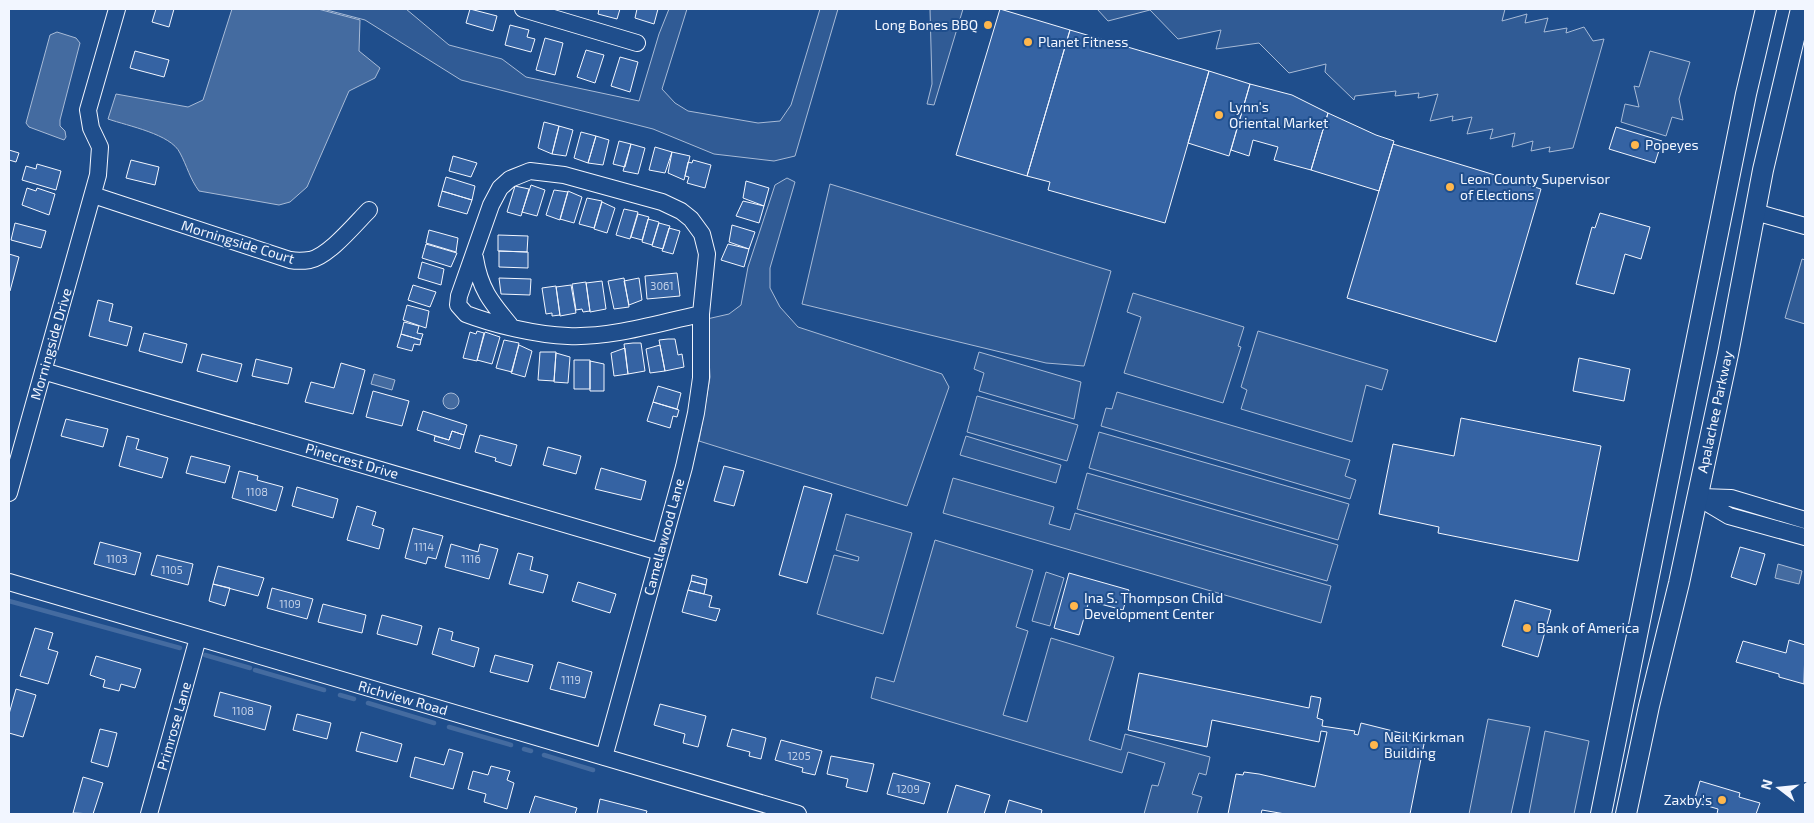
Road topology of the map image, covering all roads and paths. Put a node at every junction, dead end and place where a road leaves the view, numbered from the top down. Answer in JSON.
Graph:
{"nodes":[{"id":1,"x":117,"y":9,"type":"edge"},
{"id":2,"x":523,"y":9,"type":"edge"},
{"id":3,"x":1766,"y":9,"type":"edge"},
{"id":4,"x":1801,"y":9,"type":"edge"},
{"id":5,"x":637,"y":43,"type":"dead end"},
{"id":6,"x":93,"y":196,"type":"junction"},
{"id":7,"x":369,"y":210,"type":"dead end"},
{"id":8,"x":1755,"y":212,"type":"junction"},
{"id":9,"x":1723,"y":218,"type":"junction"},
{"id":10,"x":1805,"y":226,"type":"edge"},
{"id":11,"x":1748,"y":248,"type":"junction"},
{"id":12,"x":475,"y":255,"type":"junction"},
{"id":13,"x":701,"y":314,"type":"junction"},
{"id":14,"x":510,"y":326,"type":"junction"},
{"id":15,"x":43,"y":371,"type":"junction"},
{"id":16,"x":1667,"y":490,"type":"junction"},
{"id":17,"x":9,"y":493,"type":"edge"},
{"id":18,"x":1697,"y":497,"type":"junction"},
{"id":19,"x":1805,"y":520,"type":"edge"},
{"id":20,"x":1805,"y":537,"type":"edge"},
{"id":21,"x":660,"y":552,"type":"junction"},
{"id":22,"x":9,"y":582,"type":"edge"},
{"id":23,"x":198,"y":638,"type":"junction"},
{"id":24,"x":1636,"y":644,"type":"junction"},
{"id":25,"x":1649,"y":706,"type":"junction"},
{"id":26,"x":1617,"y":731,"type":"junction"},
{"id":27,"x":604,"y":757,"type":"junction"},
{"id":28,"x":149,"y":814,"type":"edge"},
{"id":29,"x":798,"y":814,"type":"edge"},
{"id":30,"x":1600,"y":814,"type":"edge"},
{"id":31,"x":1626,"y":814,"type":"edge"}],
"edges":[{"from":1,"to":6,"type":"street","name":"Morningside Drive"},
{"from":2,"to":5,"type":"street"},
{"from":3,"to":9,"type":"main road"},
{"from":4,"to":8,"type":"main road","name":"Apalachee Parkway"},
{"from":6,"to":7,"type":"street","name":"Morningside Court"},
{"from":6,"to":15,"type":"street","name":"Morningside Drive"},
{"from":8,"to":10,"type":"street"},
{"from":8,"to":11,"type":"main road","name":"Apalachee Parkway"},
{"from":9,"to":11,"type":"main road"},
{"from":9,"to":16,"type":"main road"},
{"from":11,"to":18,"type":"main road","name":"Apalachee Parkway"},
{"from":12,"to":13,"type":"street","name":"Camellawood Lane"},
{"from":12,"to":14,"type":"street"},
{"from":12,"to":14,"type":"street"},
{"from":13,"to":14,"type":"street"},
{"from":13,"to":21,"type":"street","name":"Camellawood Lane"},
{"from":15,"to":17,"type":"street","name":"Morningside Drive"},
{"from":15,"to":21,"type":"street","name":"Pinecrest Drive"},
{"from":16,"to":18,"type":"main road"},
{"from":16,"to":24,"type":"main road"},
{"from":18,"to":19,"type":"street"},
{"from":18,"to":20,"type":"street"},
{"from":18,"to":25,"type":"main road","name":"Apalachee Parkway"},
{"from":21,"to":27,"type":"street","name":"Camellawood Lane"},
{"from":22,"to":23,"type":"street","name":"Richview Road"},
{"from":23,"to":27,"type":"street","name":"Richview Road"},
{"from":23,"to":28,"type":"street","name":"Primrose Lane"},
{"from":24,"to":25,"type":"main road"},
{"from":24,"to":26,"type":"main road"},
{"from":25,"to":26,"type":"main road"},
{"from":25,"to":31,"type":"main road","name":"Apalachee Parkway"},
{"from":26,"to":30,"type":"main road"},
{"from":27,"to":29,"type":"street","name":"Richview Road"}]}
